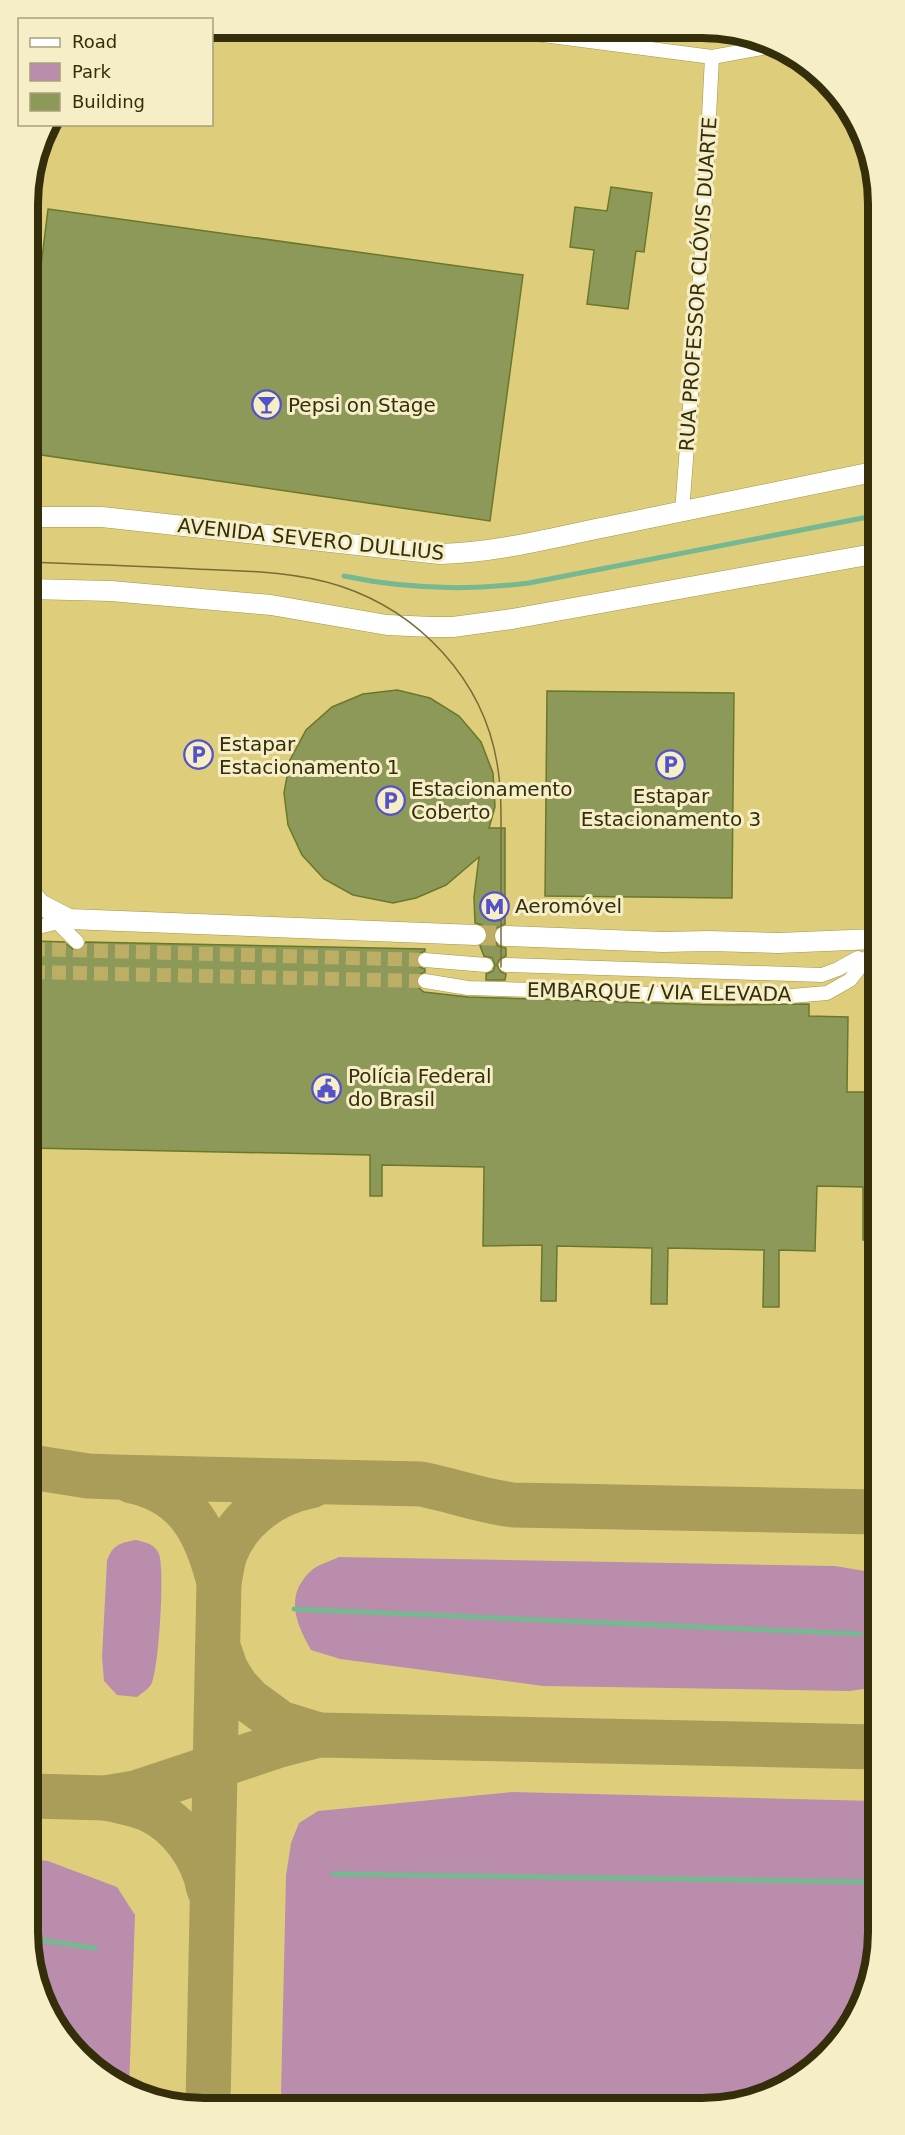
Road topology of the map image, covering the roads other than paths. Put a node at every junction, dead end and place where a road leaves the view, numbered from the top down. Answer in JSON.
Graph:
{"nodes":[{"id":1,"x":561,"y":37,"type":"edge"},
{"id":2,"x":760,"y":48,"type":"edge"},
{"id":3,"x":712,"y":57,"type":"junction"},
{"id":4,"x":868,"y":473,"type":"edge"},
{"id":5,"x":682,"y":512,"type":"junction"},
{"id":6,"x":38,"y":517,"type":"edge"},
{"id":7,"x":868,"y":555,"type":"edge"},
{"id":8,"x":38,"y":589,"type":"edge"},
{"id":9,"x":38,"y":900,"type":"edge"},
{"id":10,"x":63,"y":921,"type":"junction"},
{"id":11,"x":38,"y":927,"type":"edge"},
{"id":12,"x":476,"y":935,"type":"tunnel mouth"},
{"id":13,"x":506,"y":936,"type":"tunnel mouth"},
{"id":14,"x":868,"y":939,"type":"edge"},
{"id":15,"x":77,"y":942,"type":"dead end"},
{"id":16,"x":868,"y":957,"type":"edge"},
{"id":17,"x":858,"y":958,"type":"dead end"},
{"id":18,"x":425,"y":960,"type":"tunnel mouth"},
{"id":19,"x":486,"y":965,"type":"dead end"},
{"id":20,"x":506,"y":965,"type":"dead end"},
{"id":21,"x":424,"y":981,"type":"tunnel mouth"}],
"edges":[{"from":1,"to":3,"type":"street"},
{"from":2,"to":3,"type":"street"},
{"from":3,"to":5,"type":"street","name":"RUA PROFESSOR CLÓVIS DUARTE"},
{"from":4,"to":5,"type":"main road","name":"AVENIDA SEVERO DULLIUS"},
{"from":5,"to":6,"type":"main road","name":"AVENIDA SEVERO DULLIUS"},
{"from":7,"to":8,"type":"main road"},
{"from":9,"to":10,"type":"main road"},
{"from":10,"to":11,"type":"street"},
{"from":10,"to":12,"type":"main road"},
{"from":10,"to":15,"type":"street"},
{"from":13,"to":14,"type":"main road"},
{"from":16,"to":21,"type":"street","name":"EMBARQUE / VIA ELEVADA"},
{"from":17,"to":20,"type":"street"},
{"from":18,"to":19,"type":"street"}]}
